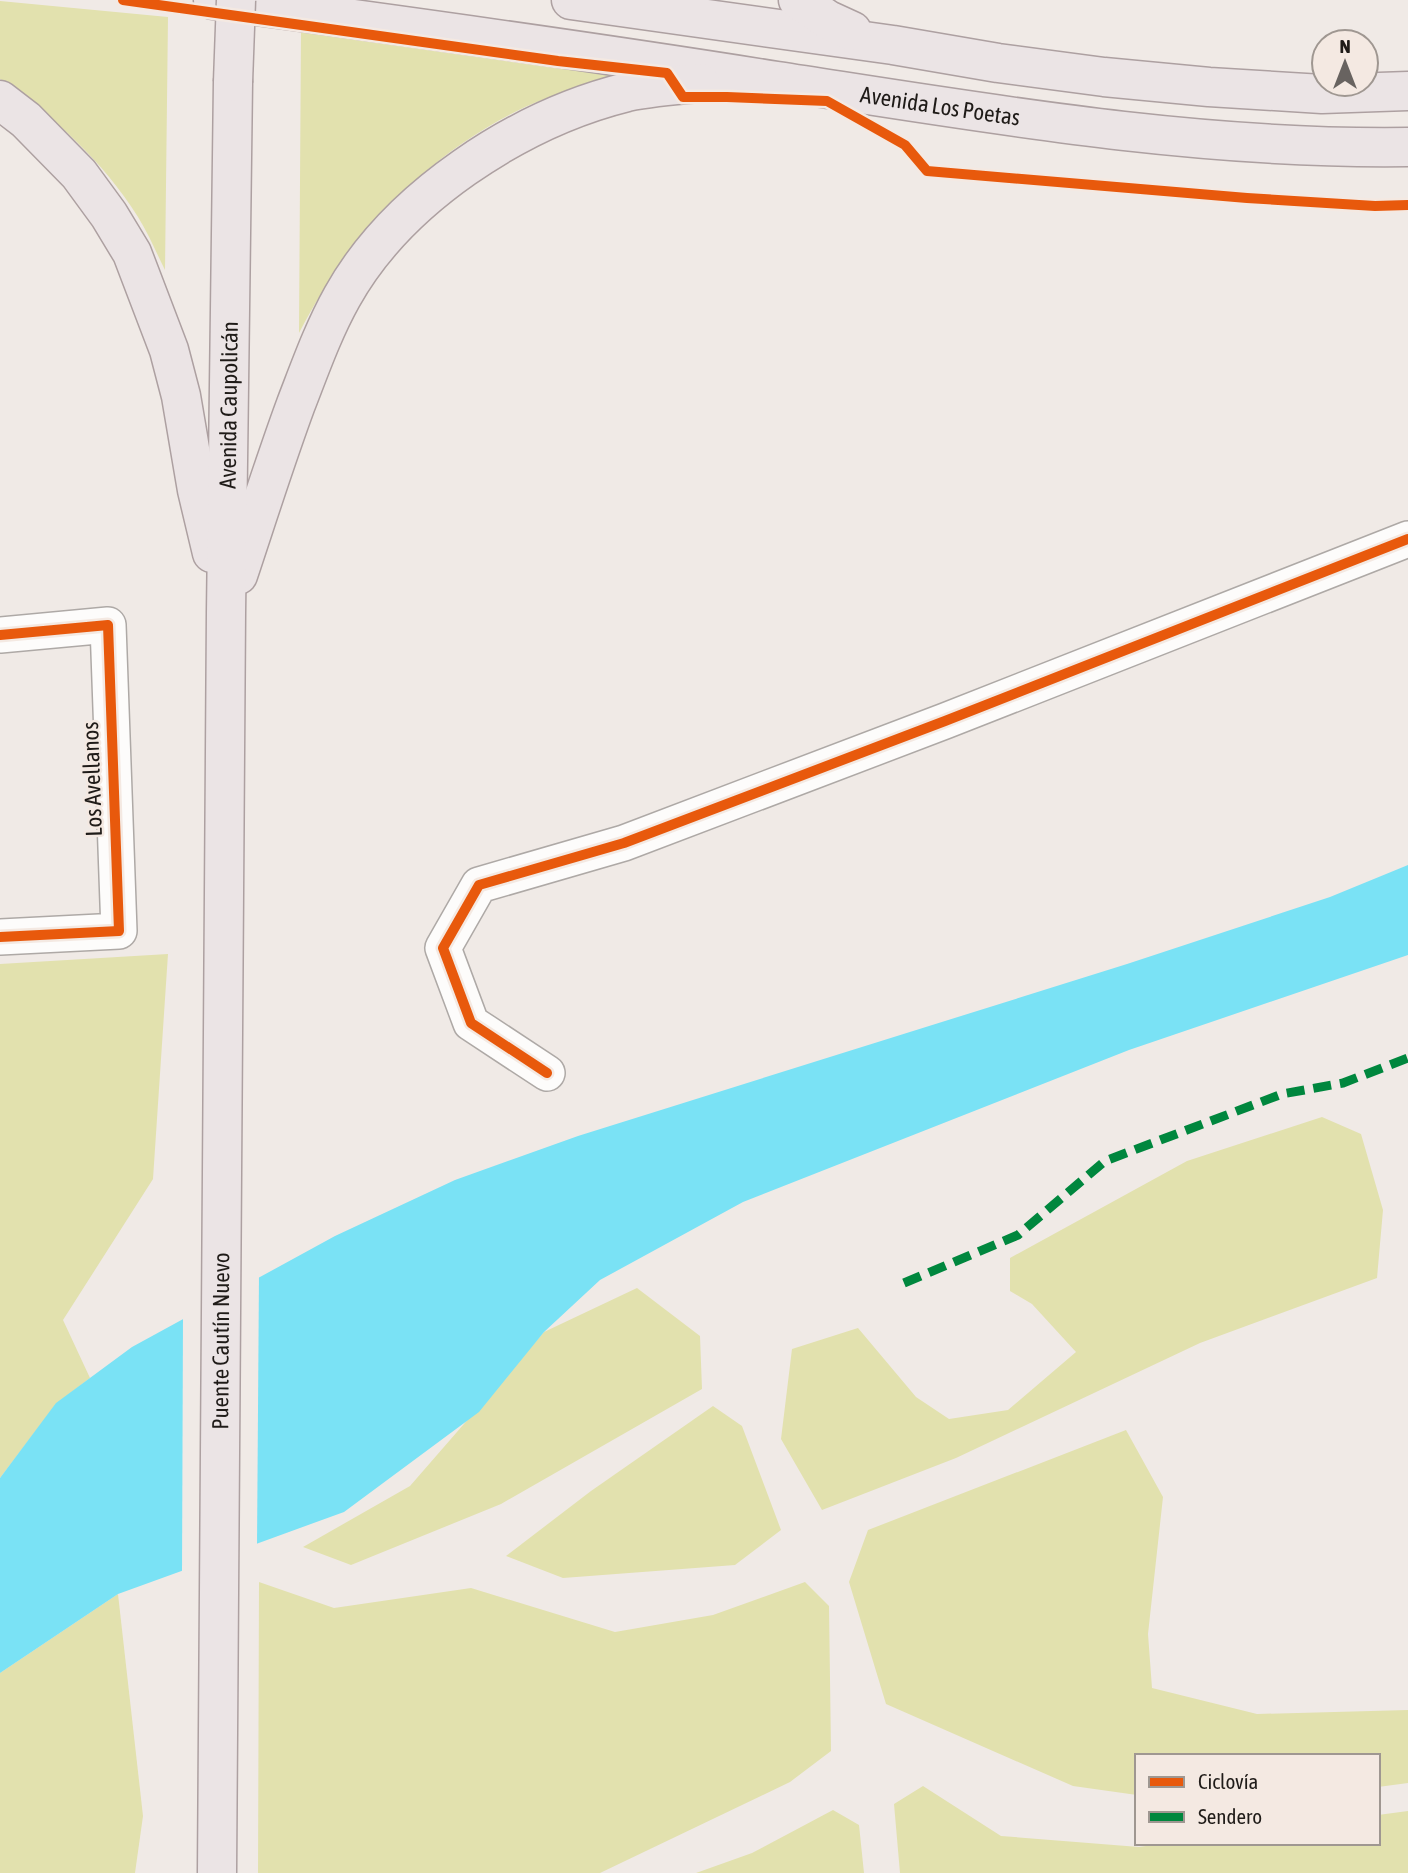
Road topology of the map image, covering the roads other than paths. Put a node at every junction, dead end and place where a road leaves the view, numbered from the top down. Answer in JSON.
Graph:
{"nodes":[{"id":1,"x":571,"y":0,"type":"edge"},
{"id":2,"x":798,"y":0,"type":"edge"},
{"id":3,"x":225,"y":1,"type":"edge"},
{"id":4,"x":894,"y":45,"type":"junction"},
{"id":5,"x":767,"y":79,"type":"junction"},
{"id":6,"x":1408,"y":91,"type":"edge"},
{"id":7,"x":0,"y":100,"type":"edge"},
{"id":8,"x":1408,"y":146,"type":"edge"},
{"id":9,"x":1408,"y":538,"type":"edge"},
{"id":10,"x":226,"y":613,"type":"junction"},
{"id":11,"x":0,"y":635,"type":"edge"},
{"id":12,"x":224,"y":810,"type":"joint"},
{"id":13,"x":0,"y":937,"type":"edge"},
{"id":14,"x":547,"y":1073,"type":"dead end"},
{"id":15,"x":217,"y":1873,"type":"edge"}],
"edges":[{"from":1,"to":4,"type":"main road"},
{"from":2,"to":4,"type":"main road"},
{"from":3,"to":5,"type":"main road","name":"Avenida Los Poetas"},
{"from":3,"to":10,"type":"main road","name":"Avenida Caupolicán","bridge":true},
{"from":4,"to":6,"type":"main road"},
{"from":5,"to":8,"type":"main road","name":"Avenida Los Poetas"},
{"from":5,"to":10,"type":"main road"},
{"from":7,"to":10,"type":"main road"},
{"from":9,"to":14,"type":"street"},
{"from":10,"to":12,"type":"main road","name":"Avenida Caupolicán"},
{"from":11,"to":13,"type":"street","name":"Los Avellanos"},
{"from":12,"to":15,"type":"main road","name":"Puente Cautín Nuevo"}]}
